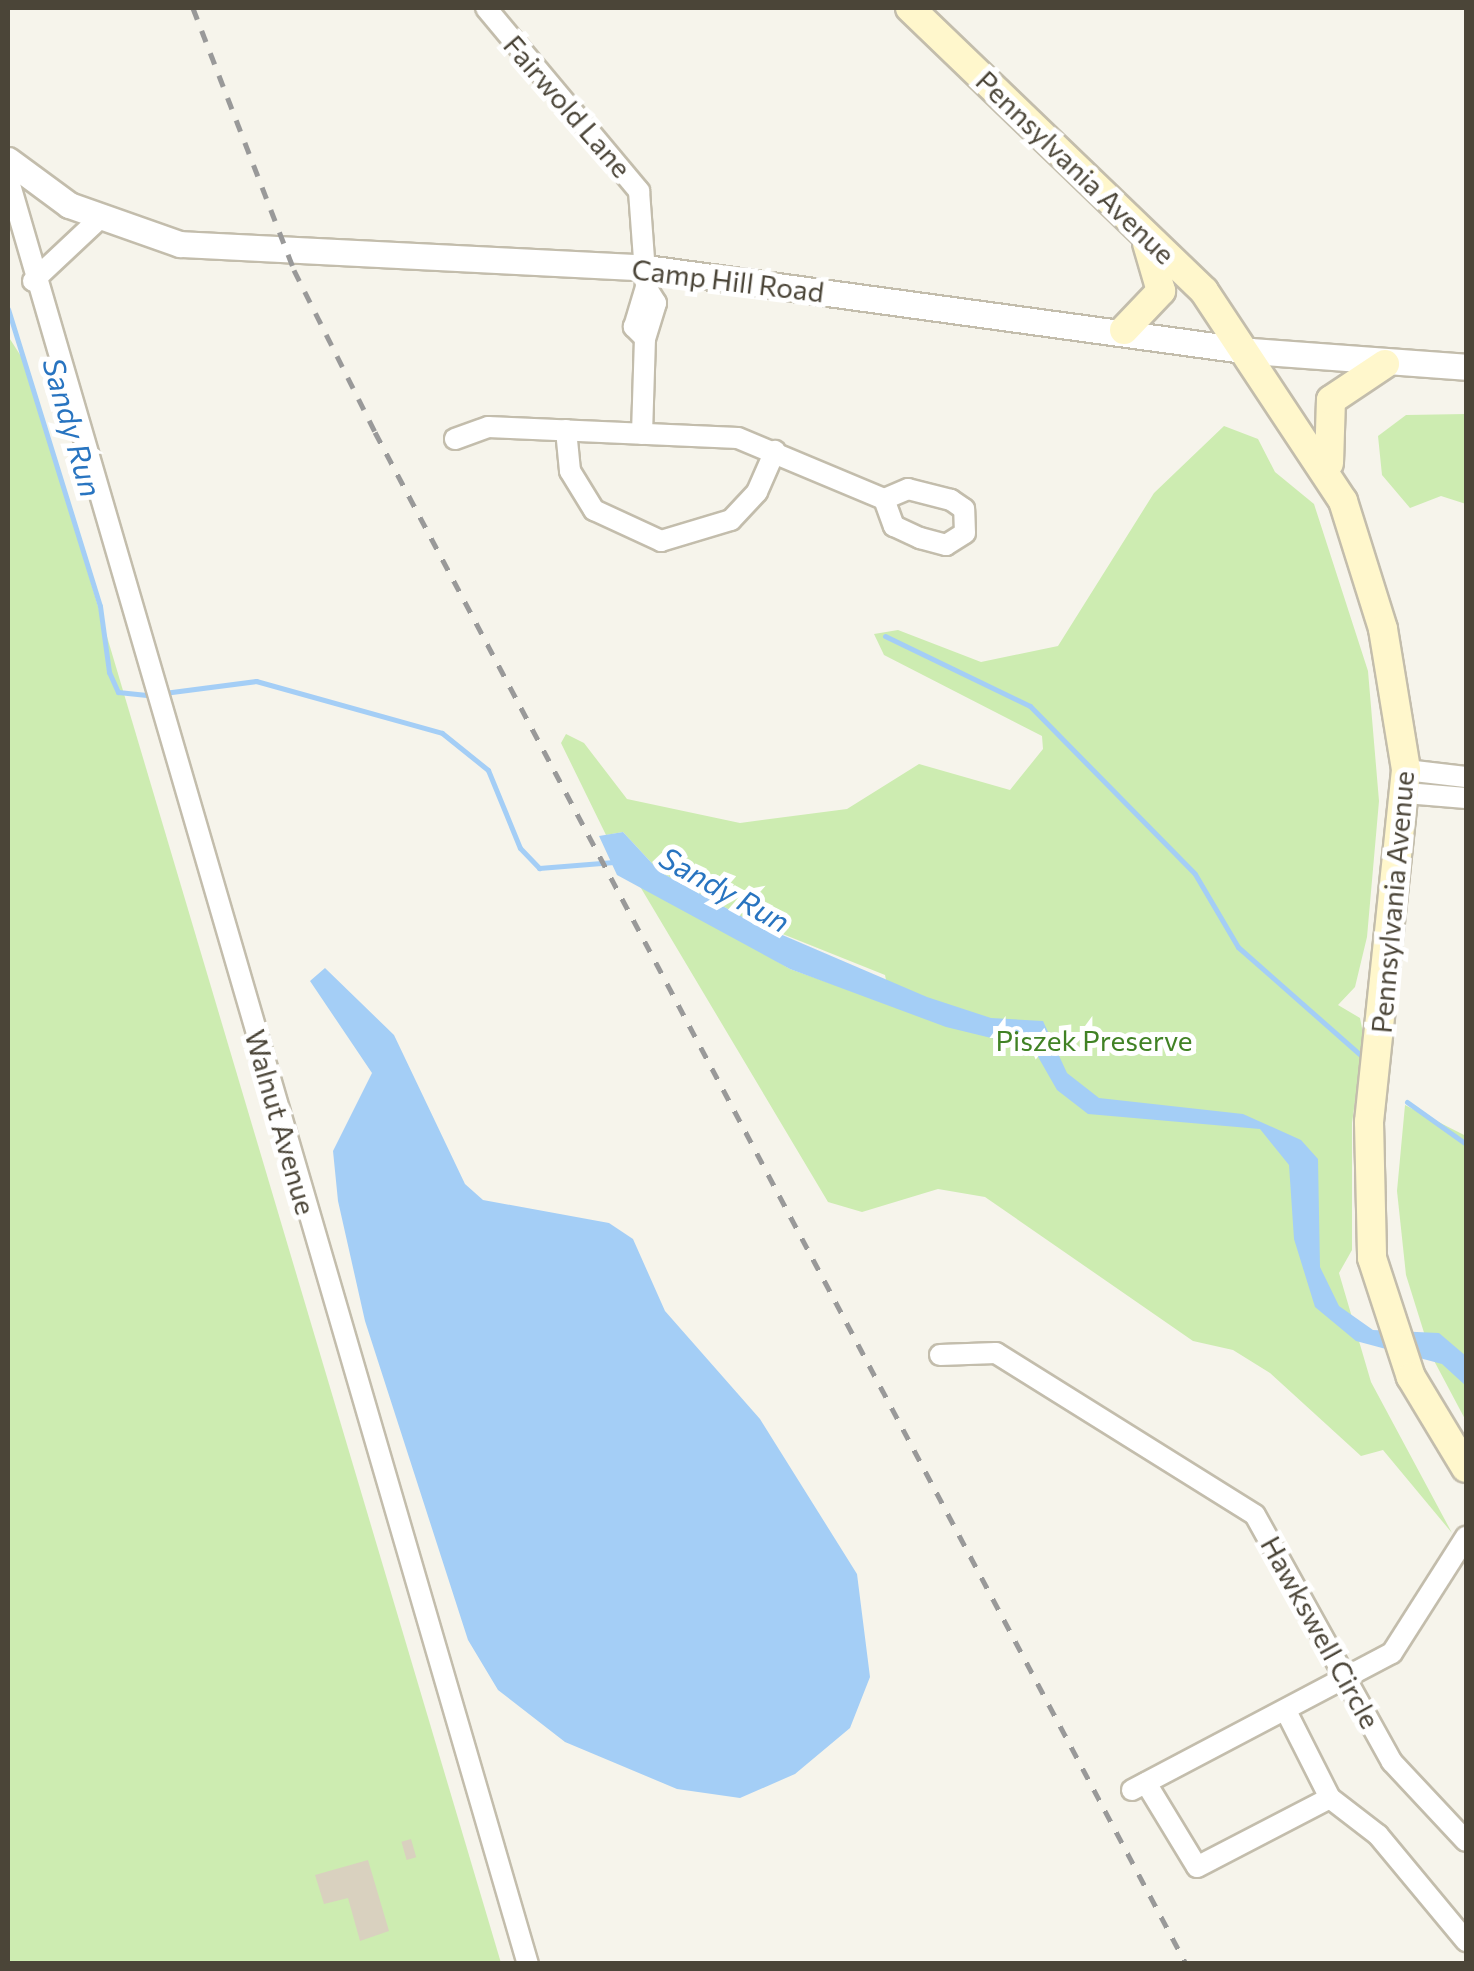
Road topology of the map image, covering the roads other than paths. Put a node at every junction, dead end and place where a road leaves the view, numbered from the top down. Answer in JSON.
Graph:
{"nodes":[{"id":1,"x":486,"y":8,"type":"edge"},
{"id":2,"x":910,"y":8,"type":"edge"},
{"id":3,"x":8,"y":160,"type":"edge"},
{"id":4,"x":8,"y":178,"type":"edge"},
{"id":5,"x":100,"y":219,"type":"junction"},
{"id":6,"x":1138,"y":224,"type":"junction"},
{"id":7,"x":646,"y":278,"type":"junction"},
{"id":8,"x":33,"y":281,"type":"junction"},
{"id":9,"x":1124,"y":330,"type":"junction"},
{"id":10,"x":1250,"y":351,"type":"junction"},
{"id":11,"x":1385,"y":364,"type":"junction"},
{"id":12,"x":1466,"y":367,"type":"edge"},
{"id":13,"x":566,"y":430,"type":"junction"},
{"id":14,"x":642,"y":434,"type":"junction"},
{"id":15,"x":455,"y":439,"type":"dead end"},
{"id":16,"x":775,"y":451,"type":"junction"},
{"id":17,"x":1330,"y":475,"type":"junction"},
{"id":18,"x":884,"y":498,"type":"dead end"},
{"id":19,"x":1466,"y":778,"type":"edge"},
{"id":20,"x":1406,"y":782,"type":"junction"},
{"id":21,"x":1466,"y":798,"type":"edge"},
{"id":22,"x":940,"y":1355,"type":"dead end"},
{"id":23,"x":1466,"y":1468,"type":"edge"},
{"id":24,"x":1466,"y":1537,"type":"edge"},
{"id":25,"x":1460,"y":1554,"type":"edge"},
{"id":26,"x":1348,"y":1677,"type":"junction"},
{"id":27,"x":1286,"y":1711,"type":"junction"},
{"id":28,"x":1330,"y":1798,"type":"junction"},
{"id":29,"x":1466,"y":1841,"type":"edge"},
{"id":30,"x":1466,"y":1941,"type":"edge"},
{"id":31,"x":528,"y":1964,"type":"edge"}],
"edges":[{"from":1,"to":7,"type":"street","name":"Fairwold Lane"},
{"from":2,"to":6,"type":"main road","name":"Pennsylvania Avenue"},
{"from":3,"to":5,"type":"street","name":"Camp Hill Road"},
{"from":4,"to":8,"type":"street","name":"Walnut Avenue"},
{"from":5,"to":7,"type":"street","name":"Camp Hill Road"},
{"from":5,"to":8,"type":"street"},
{"from":6,"to":9,"type":"main road"},
{"from":6,"to":10,"type":"main road","name":"Pennsylvania Avenue"},
{"from":7,"to":9,"type":"street","name":"Camp Hill Road"},
{"from":7,"to":14,"type":"street","name":"Fairwold Lane"},
{"from":8,"to":31,"type":"street","name":"Walnut Avenue"},
{"from":9,"to":10,"type":"street","name":"Camp Hill Road"},
{"from":10,"to":11,"type":"street","name":"Camp Hill Road"},
{"from":10,"to":17,"type":"main road","name":"Pennsylvania Avenue"},
{"from":11,"to":12,"type":"street","name":"Camp Hill Road"},
{"from":11,"to":17,"type":"main road"},
{"from":13,"to":14,"type":"street"},
{"from":13,"to":15,"type":"street"},
{"from":13,"to":16,"type":"street"},
{"from":14,"to":16,"type":"street"},
{"from":16,"to":18,"type":"street"},
{"from":17,"to":20,"type":"main road","name":"Pennsylvania Avenue"},
{"from":19,"to":20,"type":"street"},
{"from":20,"to":21,"type":"street"},
{"from":20,"to":23,"type":"main road","name":"Pennsylvania Avenue"},
{"from":22,"to":26,"type":"street","name":"Hawkswell Circle"},
{"from":24,"to":25,"type":"street"},
{"from":25,"to":26,"type":"street"},
{"from":26,"to":27,"type":"street"},
{"from":26,"to":29,"type":"street","name":"Hawkswell Circle"},
{"from":27,"to":28,"type":"street"},
{"from":27,"to":28,"type":"street"},
{"from":28,"to":30,"type":"street"}]}
